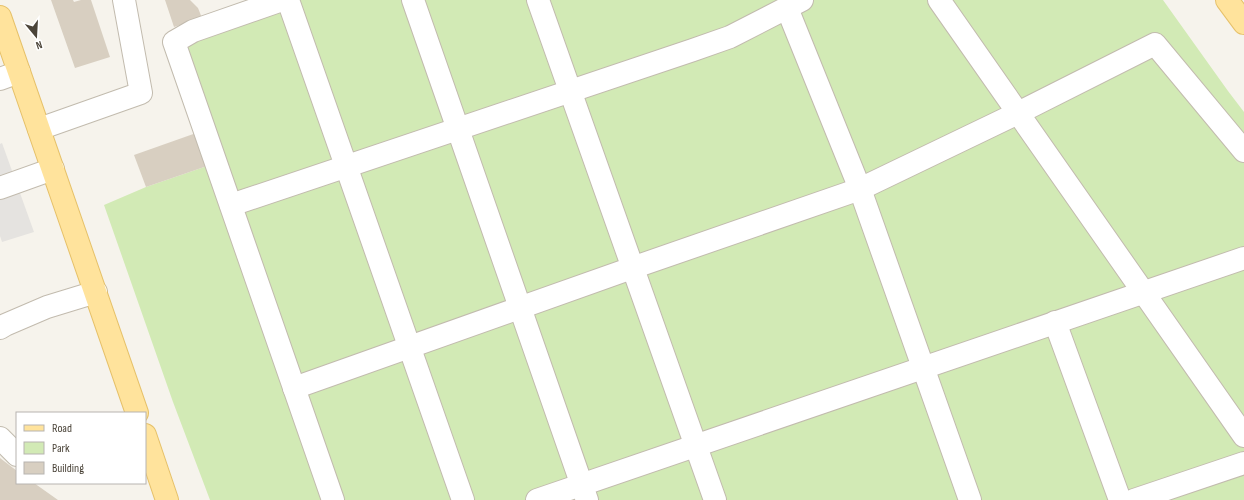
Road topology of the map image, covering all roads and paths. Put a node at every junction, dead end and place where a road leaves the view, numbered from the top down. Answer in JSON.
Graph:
{"nodes":[{"id":1,"x":124,"y":0,"type":"edge"},
{"id":2,"x":282,"y":0,"type":"edge"},
{"id":3,"x":288,"y":0,"type":"edge"},
{"id":4,"x":413,"y":0,"type":"edge"},
{"id":5,"x":538,"y":0,"type":"edge"},
{"id":6,"x":939,"y":0,"type":"edge"},
{"id":7,"x":1227,"y":0,"type":"edge"},
{"id":8,"x":794,"y":4,"type":"edge"},
{"id":9,"x":0,"y":17,"type":"edge"},
{"id":10,"x":1244,"y":23,"type":"edge"},
{"id":11,"x":10,"y":76,"type":"edge"},
{"id":12,"x":570,"y":91,"type":"junction"},
{"id":13,"x":1018,"y":113,"type":"junction"},
{"id":14,"x":39,"y":129,"type":"junction"},
{"id":15,"x":457,"y":129,"type":"junction"},
{"id":16,"x":1244,"y":151,"type":"edge"},
{"id":17,"x":346,"y":167,"type":"junction"},
{"id":18,"x":53,"y":169,"type":"junction"},
{"id":19,"x":0,"y":188,"type":"edge"},
{"id":20,"x":860,"y":189,"type":"junction"},
{"id":21,"x":231,"y":205,"type":"junction"},
{"id":22,"x":1244,"y":258,"type":"edge"},
{"id":23,"x":632,"y":268,"type":"junction"},
{"id":24,"x":96,"y":292,"type":"junction"},
{"id":25,"x":1143,"y":292,"type":"junction"},
{"id":26,"x":520,"y":307,"type":"junction"},
{"id":27,"x":1055,"y":322,"type":"junction"},
{"id":28,"x":0,"y":328,"type":"edge"},
{"id":29,"x":408,"y":346,"type":"junction"},
{"id":30,"x":923,"y":367,"type":"junction"},
{"id":31,"x":294,"y":388,"type":"junction"},
{"id":32,"x":137,"y":412,"type":"edge"},
{"id":33,"x":1244,"y":436,"type":"edge"},
{"id":34,"x":0,"y":438,"type":"edge"},
{"id":35,"x":146,"y":438,"type":"edge"},
{"id":36,"x":696,"y":446,"type":"junction"},
{"id":37,"x":16,"y":454,"type":"edge"},
{"id":38,"x":1244,"y":463,"type":"edge"},
{"id":39,"x":584,"y":492,"type":"edge"},
{"id":40,"x":168,"y":500,"type":"edge"},
{"id":41,"x":333,"y":500,"type":"edge"},
{"id":42,"x":463,"y":500,"type":"edge"},
{"id":43,"x":537,"y":500,"type":"edge"},
{"id":44,"x":715,"y":500,"type":"edge"},
{"id":45,"x":970,"y":500,"type":"edge"},
{"id":46,"x":1120,"y":500,"type":"edge"},
{"id":47,"x":1134,"y":500,"type":"edge"}],
"edges":[{"from":1,"to":14,"type":"lane"},
{"from":2,"to":21,"type":"lane"},
{"from":3,"to":17,"type":"lane"},
{"from":4,"to":15,"type":"lane"},
{"from":5,"to":12,"type":"lane"},
{"from":6,"to":13,"type":"lane"},
{"from":7,"to":10,"type":"main road"},
{"from":8,"to":12,"type":"lane"},
{"from":8,"to":20,"type":"lane"},
{"from":9,"to":11,"type":"main road"},
{"from":11,"to":14,"type":"main road"},
{"from":12,"to":15,"type":"lane"},
{"from":12,"to":23,"type":"lane"},
{"from":13,"to":16,"type":"lane"},
{"from":13,"to":20,"type":"lane"},
{"from":13,"to":25,"type":"lane"},
{"from":14,"to":18,"type":"main road"},
{"from":15,"to":17,"type":"lane"},
{"from":15,"to":26,"type":"lane"},
{"from":17,"to":21,"type":"lane"},
{"from":17,"to":29,"type":"lane"},
{"from":18,"to":19,"type":"lane"},
{"from":18,"to":24,"type":"main road"},
{"from":20,"to":23,"type":"lane"},
{"from":20,"to":30,"type":"lane"},
{"from":21,"to":31,"type":"lane"},
{"from":22,"to":25,"type":"lane"},
{"from":23,"to":26,"type":"lane"},
{"from":23,"to":36,"type":"lane"},
{"from":24,"to":28,"type":"lane"},
{"from":24,"to":32,"type":"main road"},
{"from":25,"to":27,"type":"lane"},
{"from":25,"to":33,"type":"lane"},
{"from":26,"to":29,"type":"lane"},
{"from":26,"to":39,"type":"lane"},
{"from":27,"to":30,"type":"lane"},
{"from":27,"to":46,"type":"lane"},
{"from":29,"to":31,"type":"lane"},
{"from":29,"to":42,"type":"lane"},
{"from":30,"to":36,"type":"lane"},
{"from":30,"to":45,"type":"lane"},
{"from":31,"to":41,"type":"lane"},
{"from":34,"to":37,"type":"lane"},
{"from":35,"to":40,"type":"main road"},
{"from":36,"to":39,"type":"lane"},
{"from":36,"to":44,"type":"lane"},
{"from":38,"to":47,"type":"lane"},
{"from":39,"to":43,"type":"lane"}]}
